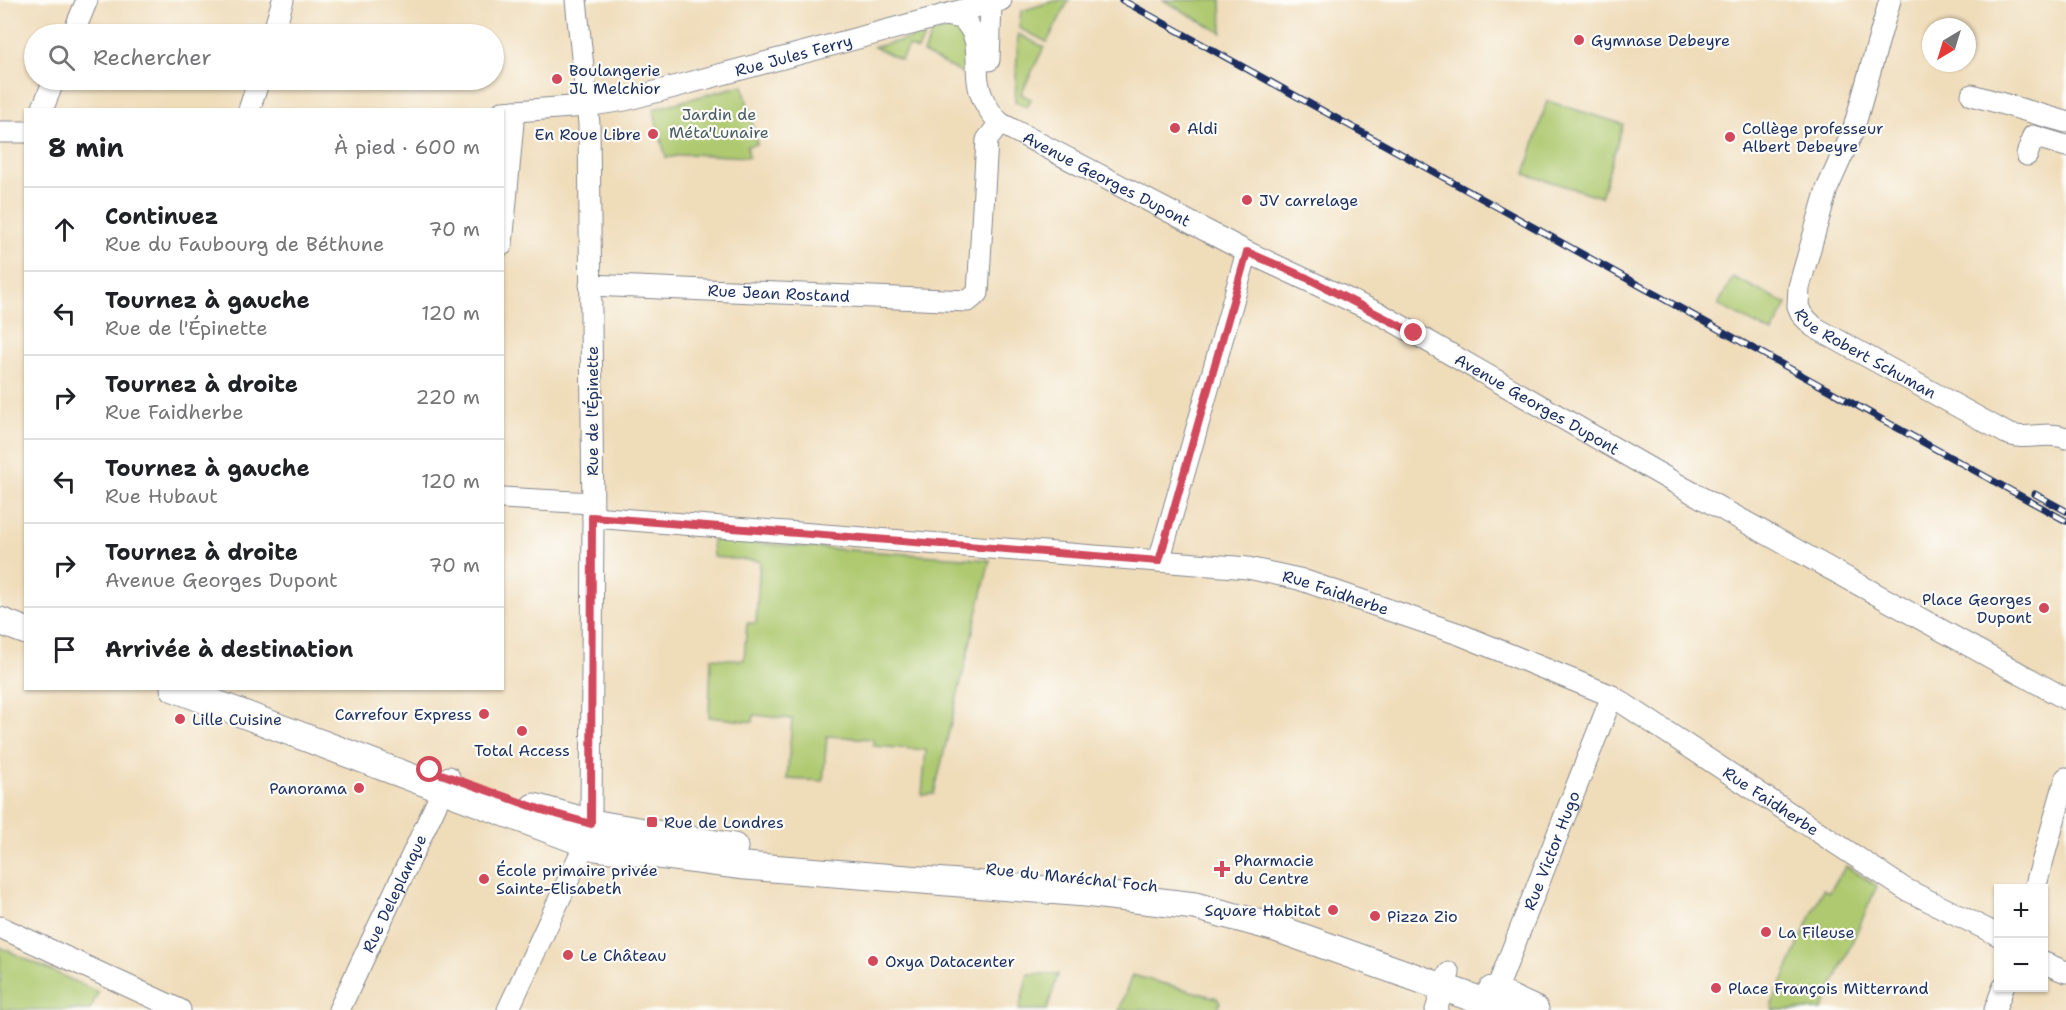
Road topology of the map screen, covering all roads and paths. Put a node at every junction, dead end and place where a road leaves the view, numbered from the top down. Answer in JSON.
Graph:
{"nodes":[{"id":1,"x":87,"y":0,"type":"edge"},
{"id":2,"x":283,"y":0,"type":"edge"},
{"id":3,"x":576,"y":0,"type":"edge"},
{"id":4,"x":1890,"y":0,"type":"edge"},
{"id":5,"x":996,"y":1,"type":"edge"},
{"id":6,"x":943,"y":15,"type":"junction"},
{"id":7,"x":76,"y":24,"type":"edge"},
{"id":8,"x":276,"y":24,"type":"edge"},
{"id":9,"x":50,"y":90,"type":"edge"},
{"id":10,"x":256,"y":90,"type":"edge"},
{"id":11,"x":1972,"y":95,"type":"dead end"},
{"id":12,"x":585,"y":106,"type":"junction"},
{"id":13,"x":43,"y":108,"type":"edge"},
{"id":14,"x":250,"y":108,"type":"edge"},
{"id":15,"x":508,"y":111,"type":"edge"},
{"id":16,"x":997,"y":120,"type":"junction"},
{"id":17,"x":2066,"y":122,"type":"edge"},
{"id":18,"x":0,"y":132,"type":"edge"},
{"id":19,"x":24,"y":132,"type":"edge"},
{"id":20,"x":2066,"y":146,"type":"edge"},
{"id":21,"x":2027,"y":155,"type":"dead end"},
{"id":22,"x":504,"y":200,"type":"edge"},
{"id":23,"x":1247,"y":252,"type":"junction"},
{"id":24,"x":590,"y":285,"type":"junction"},
{"id":25,"x":2066,"y":438,"type":"edge"},
{"id":26,"x":504,"y":498,"type":"edge"},
{"id":27,"x":592,"y":510,"type":"junction"},
{"id":28,"x":1159,"y":561,"type":"junction"},
{"id":29,"x":0,"y":607,"type":"edge"},
{"id":30,"x":24,"y":616,"type":"edge"},
{"id":31,"x":0,"y":621,"type":"edge"},
{"id":32,"x":24,"y":630,"type":"edge"},
{"id":33,"x":180,"y":690,"type":"edge"},
{"id":34,"x":214,"y":690,"type":"edge"},
{"id":35,"x":1612,"y":696,"type":"junction"},
{"id":36,"x":2066,"y":699,"type":"edge"},
{"id":37,"x":2066,"y":778,"type":"edge"},
{"id":38,"x":446,"y":783,"type":"junction"},
{"id":39,"x":588,"y":834,"type":"junction"},
{"id":40,"x":2035,"y":884,"type":"edge"},
{"id":41,"x":0,"y":927,"type":"edge"},
{"id":42,"x":1994,"y":933,"type":"edge"},
{"id":43,"x":2048,"y":965,"type":"edge"},
{"id":44,"x":2066,"y":972,"type":"edge"},
{"id":45,"x":1443,"y":990,"type":"edge"},
{"id":46,"x":2001,"y":992,"type":"edge"},
{"id":47,"x":1498,"y":1002,"type":"edge"},
{"id":48,"x":180,"y":1010,"type":"edge"},
{"id":49,"x":339,"y":1010,"type":"edge"},
{"id":50,"x":508,"y":1010,"type":"edge"},
{"id":51,"x":1535,"y":1010,"type":"edge"},
{"id":52,"x":1995,"y":1010,"type":"edge"}],
"edges":[{"from":1,"to":7,"type":"street"},
{"from":2,"to":8,"type":"street"},
{"from":3,"to":12,"type":"street","name":"Rue de l'Épinette"},
{"from":4,"to":25,"type":"street","name":"Rue Robert Schuman"},
{"from":5,"to":6,"type":"street","name":"Rue Jules Ferry"},
{"from":5,"to":16,"type":"street"},
{"from":6,"to":12,"type":"street","name":"Rue Jules Ferry"},
{"from":6,"to":16,"type":"street"},
{"from":9,"to":13,"type":"street"},
{"from":10,"to":14,"type":"street"},
{"from":11,"to":17,"type":"street"},
{"from":12,"to":15,"type":"street","name":"Rue Jules Ferry"},
{"from":12,"to":24,"type":"street","name":"Rue de l'Épinette"},
{"from":15,"to":22,"type":"street"},
{"from":16,"to":23,"type":"street","name":"Avenue Georges Dupont"},
{"from":16,"to":24,"type":"street","name":"Rue Jean Rostand"},
{"from":18,"to":19,"type":"street"},
{"from":20,"to":21,"type":"street"},
{"from":23,"to":28,"type":"street"},
{"from":23,"to":36,"type":"street","name":"Avenue Georges Dupont"},
{"from":24,"to":27,"type":"street","name":"Rue de l'Épinette"},
{"from":26,"to":27,"type":"street","name":"Rue Faidherbe"},
{"from":27,"to":28,"type":"street","name":"Rue Faidherbe"},
{"from":27,"to":39,"type":"street","name":"Rue de l'Épinette"},
{"from":28,"to":35,"type":"street","name":"Rue Faidherbe"},
{"from":29,"to":30,"type":"main road"},
{"from":31,"to":32,"type":"main road"},
{"from":33,"to":38,"type":"main road"},
{"from":34,"to":38,"type":"main road"},
{"from":35,"to":42,"type":"street","name":"Rue Faidherbe"},
{"from":35,"to":47,"type":"street","name":"Rue Victor Hugo"},
{"from":37,"to":40,"type":"street"},
{"from":38,"to":39,"type":"main road","name":"Rue du Maréchal Foch"},
{"from":38,"to":49,"type":"street","name":"Rue Deleplanque"},
{"from":39,"to":45,"type":"main road","name":"Rue du Maréchal Foch"},
{"from":39,"to":50,"type":"street"},
{"from":41,"to":48,"type":"street"},
{"from":43,"to":44,"type":"street"},
{"from":45,"to":47,"type":"main road","name":"Rue du Maréchal Foch"},
{"from":46,"to":52,"type":"street"},
{"from":47,"to":51,"type":"main road","name":"Rue du Maréchal Foch"}]}
